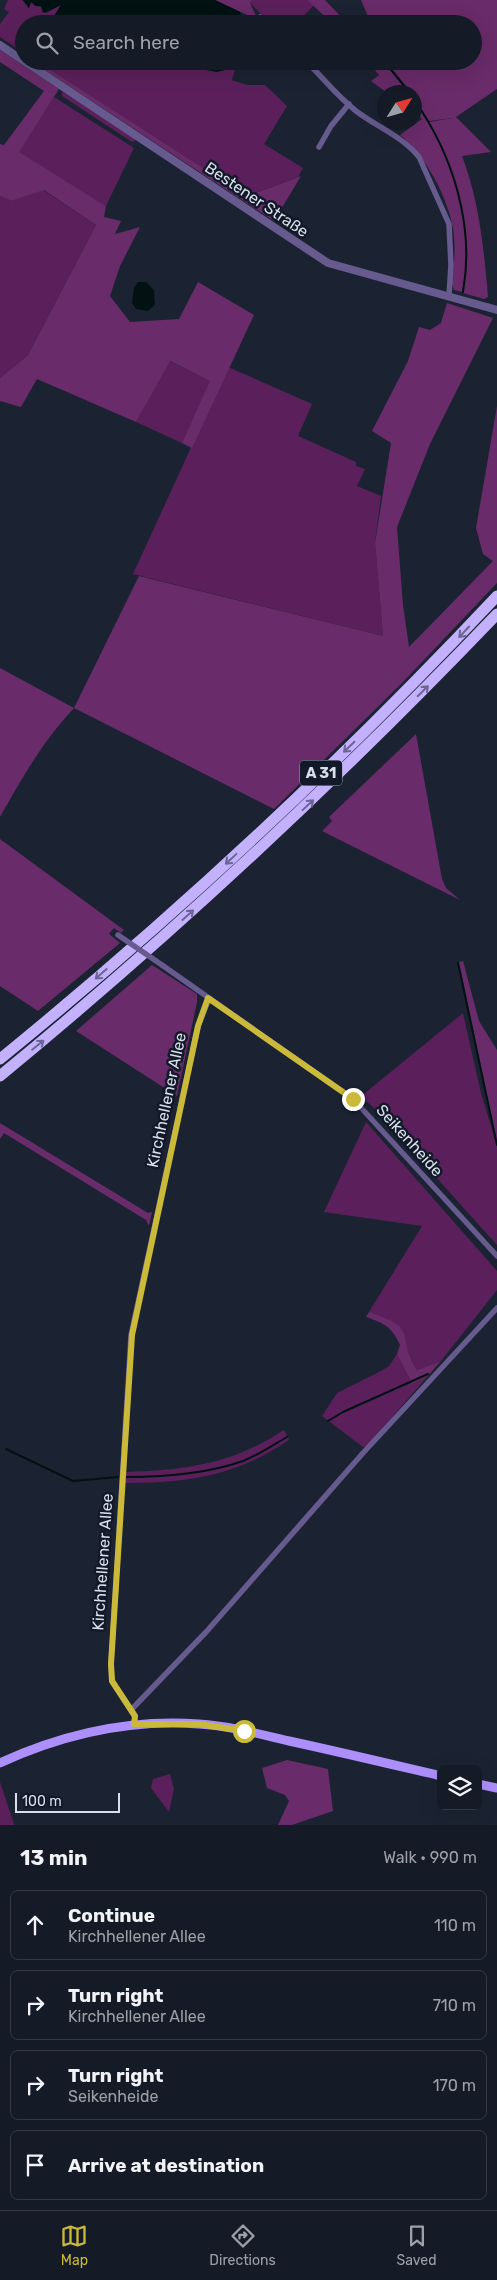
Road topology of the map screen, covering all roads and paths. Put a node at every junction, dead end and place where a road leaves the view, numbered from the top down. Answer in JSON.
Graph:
{"nodes":[{"id":1,"x":0,"y":45,"type":"edge"},
{"id":2,"x":15,"y":55,"type":"edge"},
{"id":3,"x":38,"y":70,"type":"edge"},
{"id":4,"x":315,"y":70,"type":"edge"},
{"id":5,"x":349,"y":104,"type":"junction"},
{"id":6,"x":319,"y":147,"type":"dead end"},
{"id":7,"x":451,"y":296,"type":"junction"},
{"id":8,"x":497,"y":310,"type":"edge"},
{"id":9,"x":497,"y":596,"type":"edge"},
{"id":10,"x":497,"y":614,"type":"edge"},
{"id":11,"x":118,"y":935,"type":"dead end"},
{"id":12,"x":208,"y":998,"type":"junction"},
{"id":13,"x":0,"y":1059,"type":"edge"},
{"id":14,"x":0,"y":1076,"type":"edge"},
{"id":15,"x":497,"y":1256,"type":"edge"},
{"id":16,"x":497,"y":1308,"type":"edge"},
{"id":17,"x":131,"y":1710,"type":"junction"},
{"id":18,"x":134,"y":1724,"type":"junction"},
{"id":19,"x":0,"y":1764,"type":"edge"},
{"id":20,"x":437,"y":1775,"type":"edge"},
{"id":21,"x":482,"y":1785,"type":"edge"},
{"id":22,"x":497,"y":1788,"type":"edge"}],
"edges":[{"from":1,"to":2,"type":"street","name":"Bestener Straße"},
{"from":3,"to":7,"type":"street","name":"Bestener Straße"},
{"from":4,"to":5,"type":"street"},
{"from":5,"to":6,"type":"street"},
{"from":5,"to":7,"type":"street"},
{"from":7,"to":8,"type":"street","name":"Bestener Straße"},
{"from":9,"to":13,"type":"highway","number":"A 31","one_way":true},
{"from":14,"to":10,"type":"highway","number":"A 31","one_way":true},
{"from":11,"to":12,"type":"street","name":"Seikenheide","bridge":true},
{"from":12,"to":15,"type":"street","name":"Seikenheide"},
{"from":12,"to":17,"type":"street","name":"Kirchhellener Allee"},
{"from":16,"to":17,"type":"street"},
{"from":17,"to":18,"type":"street","name":"Kirchhellener Allee"},
{"from":18,"to":19,"type":"main road"},
{"from":18,"to":20,"type":"main road"},
{"from":21,"to":22,"type":"main road"}]}
